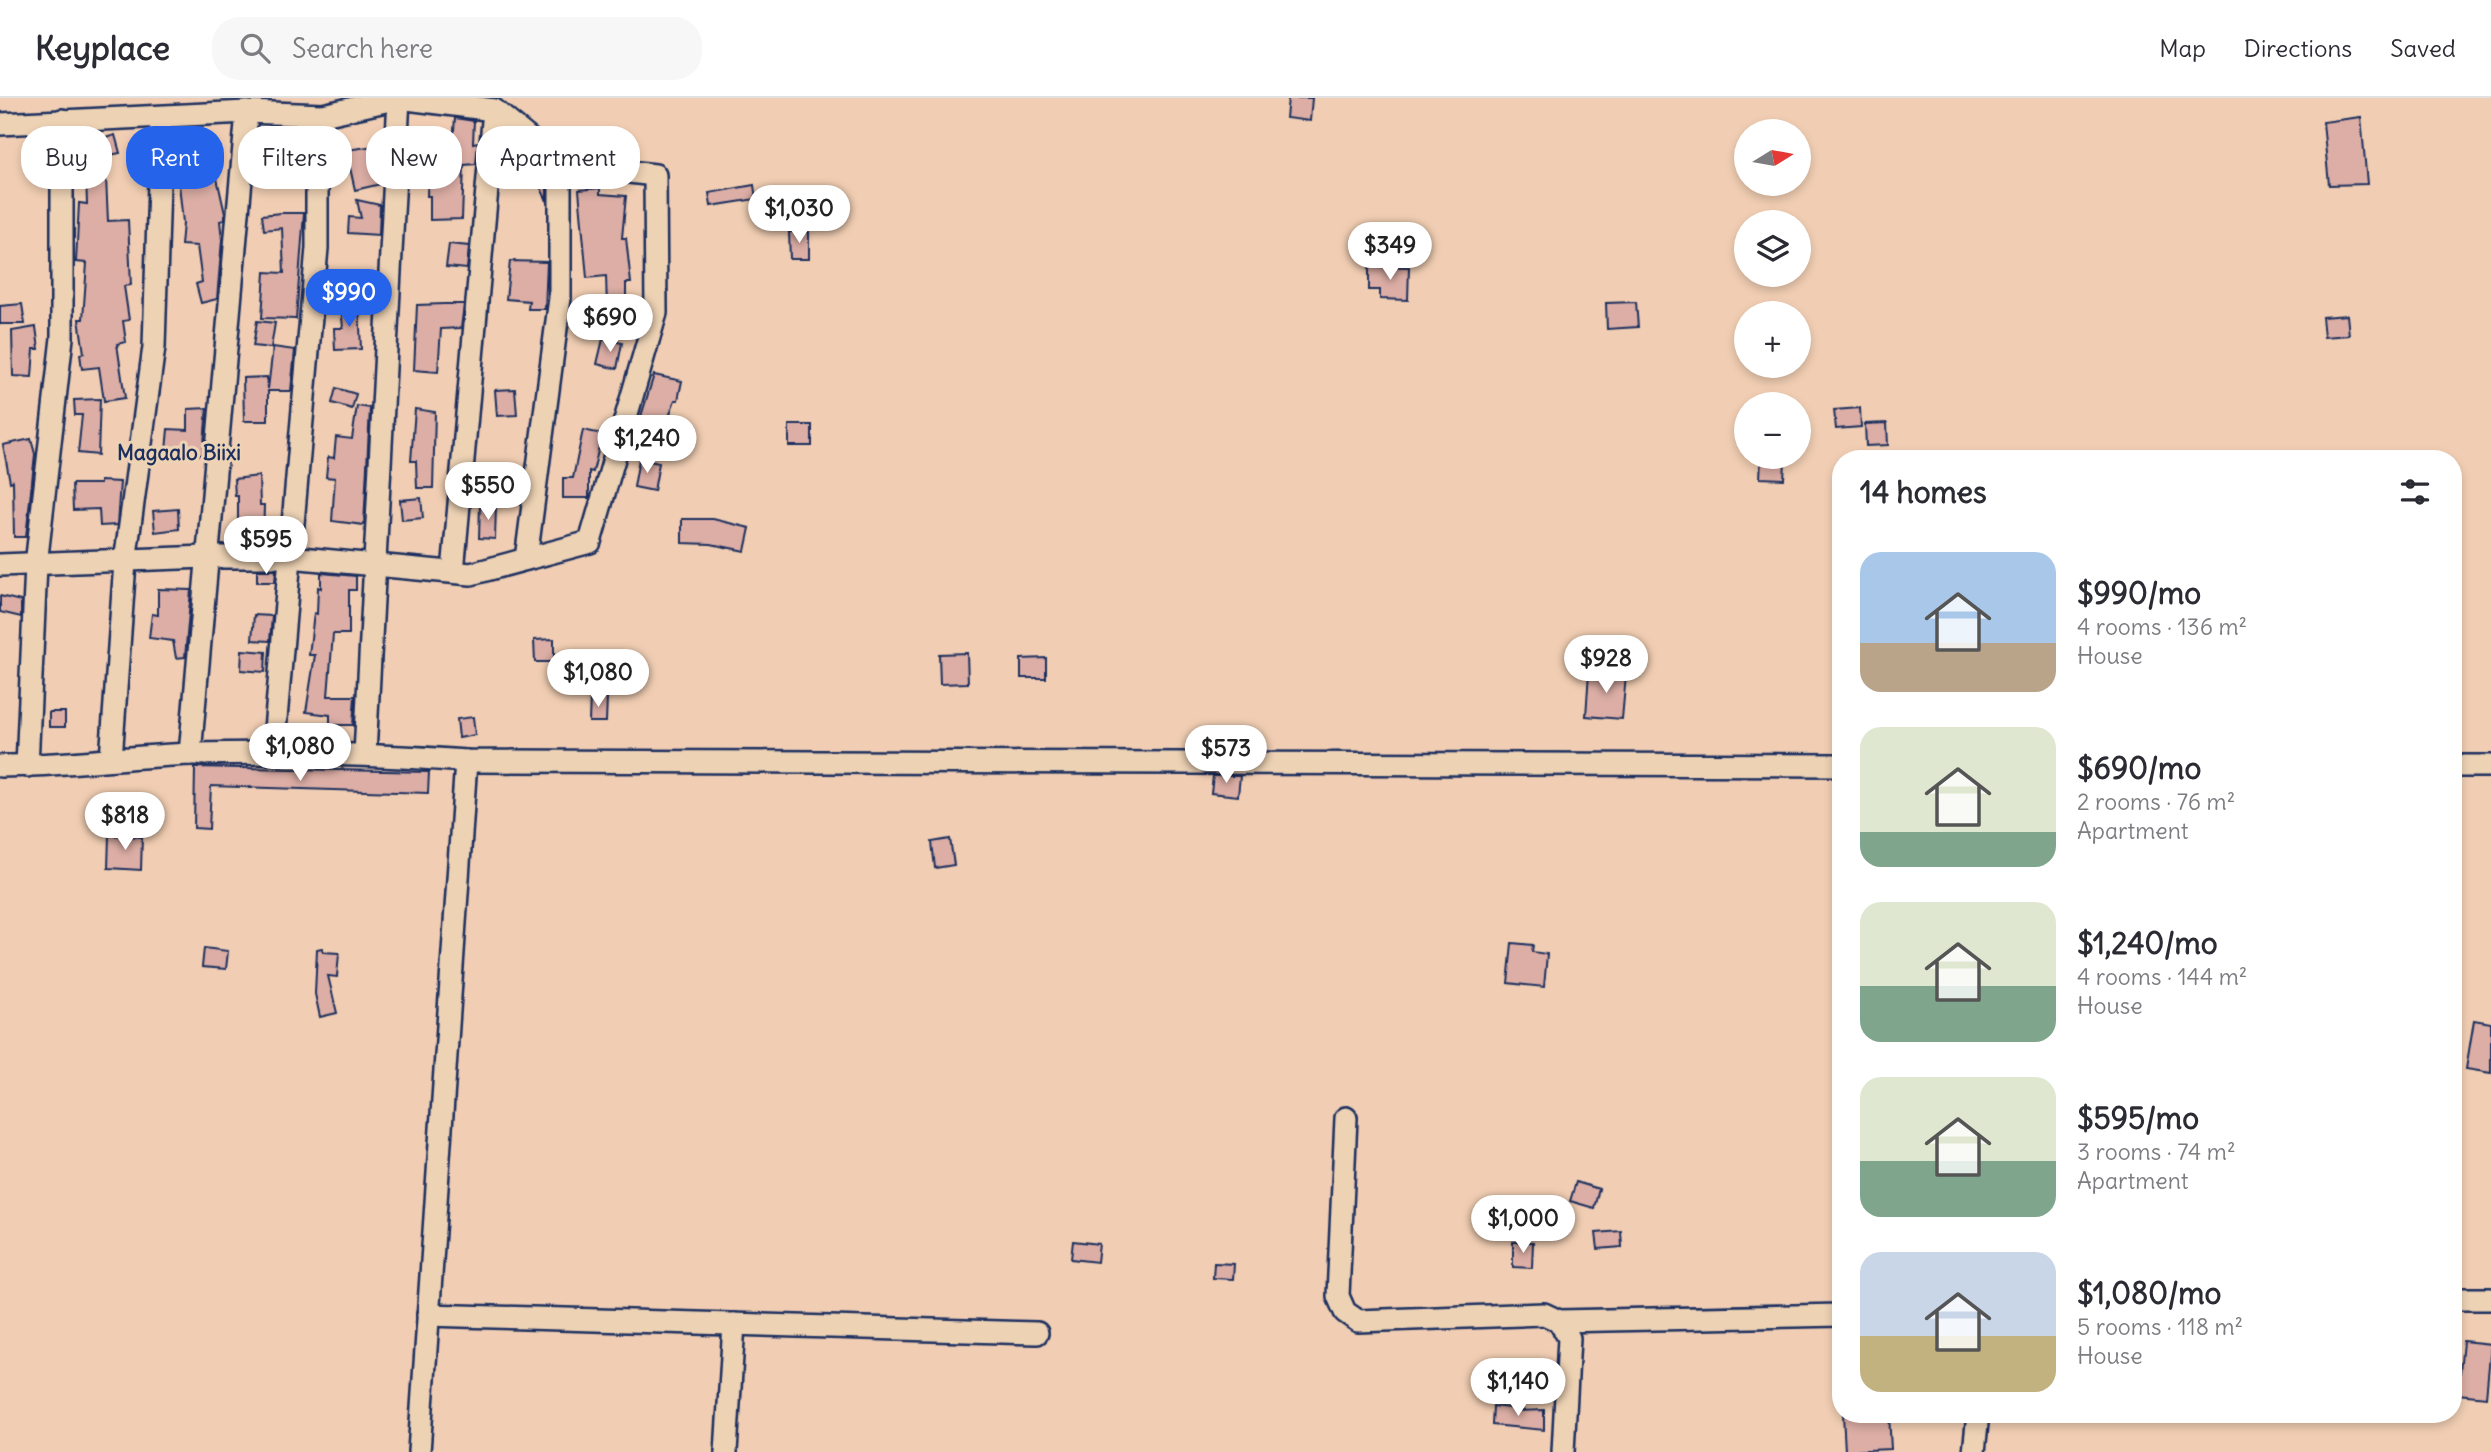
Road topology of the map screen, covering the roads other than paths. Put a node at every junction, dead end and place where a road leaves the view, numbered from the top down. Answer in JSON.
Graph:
{"nodes":[{"id":1,"x":399,"y":98,"type":"edge"},
{"id":2,"x":494,"y":110,"type":"junction"},
{"id":3,"x":247,"y":112,"type":"junction"},
{"id":4,"x":324,"y":115,"type":"junction"},
{"id":5,"x":161,"y":118,"type":"junction"},
{"id":6,"x":62,"y":120,"type":"junction"},
{"id":7,"x":0,"y":124,"type":"edge"},
{"id":8,"x":514,"y":126,"type":"edge"},
{"id":9,"x":640,"y":173,"type":"edge"},
{"id":10,"x":560,"y":189,"type":"edge"},
{"id":11,"x":206,"y":557,"type":"junction"},
{"id":12,"x":290,"y":557,"type":"junction"},
{"id":13,"x":526,"y":559,"type":"junction"},
{"id":14,"x":125,"y":562,"type":"junction"},
{"id":15,"x":0,"y":565,"type":"edge"},
{"id":16,"x":36,"y":565,"type":"junction"},
{"id":17,"x":377,"y":565,"type":"junction"},
{"id":18,"x":453,"y":572,"type":"junction"},
{"id":19,"x":272,"y":753,"type":"junction"},
{"id":20,"x":190,"y":754,"type":"junction"},
{"id":21,"x":365,"y":754,"type":"junction"},
{"id":22,"x":111,"y":759,"type":"junction"},
{"id":23,"x":466,"y":761,"type":"junction"},
{"id":24,"x":1832,"y":765,"type":"edge"},
{"id":25,"x":0,"y":766,"type":"edge"},
{"id":26,"x":27,"y":766,"type":"junction"},
{"id":27,"x":2462,"y":766,"type":"edge"},
{"id":28,"x":2491,"y":766,"type":"edge"},
{"id":29,"x":1346,"y":1118,"type":"dead end"},
{"id":30,"x":2462,"y":1299,"type":"edge"},
{"id":31,"x":2491,"y":1299,"type":"edge"},
{"id":32,"x":428,"y":1315,"type":"junction"},
{"id":33,"x":1832,"y":1315,"type":"edge"},
{"id":34,"x":1559,"y":1321,"type":"junction"},
{"id":35,"x":734,"y":1324,"type":"junction"},
{"id":36,"x":1037,"y":1334,"type":"dead end"},
{"id":37,"x":1977,"y":1423,"type":"edge"},
{"id":38,"x":419,"y":1452,"type":"edge"},
{"id":39,"x":726,"y":1452,"type":"edge"},
{"id":40,"x":1563,"y":1452,"type":"edge"},
{"id":41,"x":1974,"y":1452,"type":"edge"}],
"edges":[{"from":1,"to":2,"type":"street"},
{"from":1,"to":4,"type":"street"},
{"from":1,"to":17,"type":"street"},
{"from":2,"to":8,"type":"street"},
{"from":2,"to":18,"type":"street"},
{"from":3,"to":4,"type":"street"},
{"from":3,"to":5,"type":"street"},
{"from":3,"to":11,"type":"street"},
{"from":4,"to":12,"type":"street"},
{"from":5,"to":6,"type":"street"},
{"from":5,"to":14,"type":"street"},
{"from":6,"to":7,"type":"street"},
{"from":6,"to":16,"type":"street"},
{"from":9,"to":13,"type":"street"},
{"from":10,"to":13,"type":"street"},
{"from":11,"to":12,"type":"street"},
{"from":11,"to":14,"type":"street"},
{"from":11,"to":20,"type":"street"},
{"from":12,"to":17,"type":"street"},
{"from":12,"to":19,"type":"street"},
{"from":13,"to":18,"type":"street"},
{"from":14,"to":16,"type":"street"},
{"from":14,"to":22,"type":"street"},
{"from":15,"to":16,"type":"street"},
{"from":16,"to":26,"type":"street"},
{"from":17,"to":18,"type":"street"},
{"from":17,"to":21,"type":"street"},
{"from":19,"to":20,"type":"street"},
{"from":19,"to":21,"type":"street"},
{"from":20,"to":22,"type":"street"},
{"from":21,"to":23,"type":"street"},
{"from":22,"to":26,"type":"street"},
{"from":23,"to":24,"type":"street"},
{"from":23,"to":32,"type":"street"},
{"from":25,"to":26,"type":"street"},
{"from":27,"to":28,"type":"street"},
{"from":29,"to":34,"type":"street"},
{"from":30,"to":31,"type":"street"},
{"from":32,"to":35,"type":"street"},
{"from":32,"to":38,"type":"street"},
{"from":33,"to":34,"type":"street"},
{"from":34,"to":40,"type":"street"},
{"from":35,"to":36,"type":"street"},
{"from":35,"to":39,"type":"street"},
{"from":37,"to":41,"type":"street"}]}
